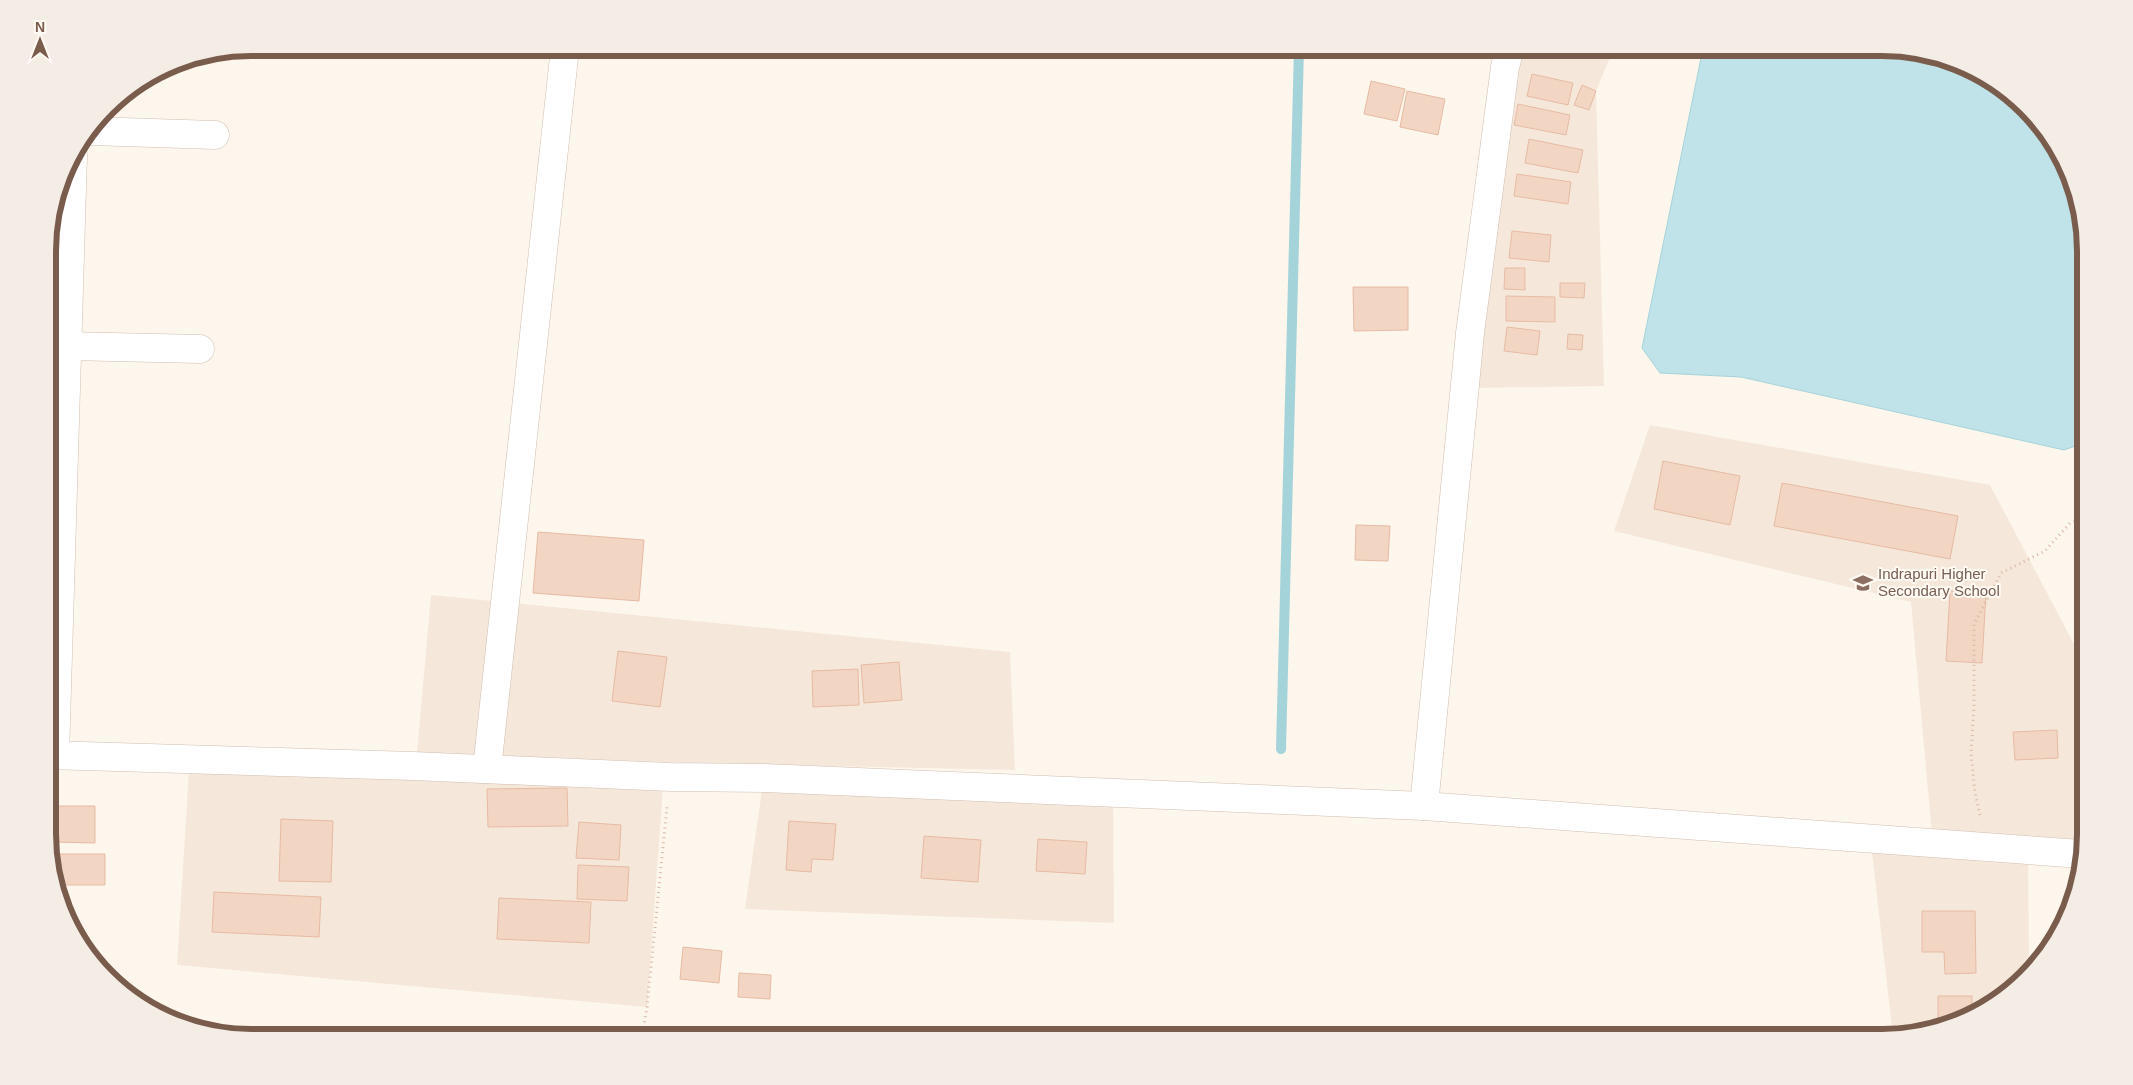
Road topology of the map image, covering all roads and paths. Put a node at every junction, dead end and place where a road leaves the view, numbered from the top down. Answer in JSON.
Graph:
{"nodes":[{"id":1,"x":563,"y":56,"type":"edge"},
{"id":2,"x":1508,"y":56,"type":"edge"},
{"id":3,"x":97,"y":131,"type":"edge"},
{"id":4,"x":215,"y":135,"type":"dead end"},
{"id":5,"x":72,"y":173,"type":"edge"},
{"id":6,"x":67,"y":346,"type":"junction"},
{"id":7,"x":200,"y":349,"type":"dead end"},
{"id":8,"x":2077,"y":521,"type":"edge"},
{"id":9,"x":56,"y":646,"type":"edge"},
{"id":10,"x":56,"y":755,"type":"edge"},
{"id":11,"x":487,"y":769,"type":"junction"},
{"id":12,"x":670,"y":777,"type":"junction"},
{"id":13,"x":1424,"y":806,"type":"junction"},
{"id":14,"x":1990,"y":847,"type":"junction"},
{"id":15,"x":2075,"y":854,"type":"edge"},
{"id":16,"x":643,"y":1029,"type":"edge"}],
"edges":[{"from":1,"to":11,"type":"street"},
{"from":2,"to":13,"type":"street"},
{"from":3,"to":4,"type":"street"},
{"from":5,"to":6,"type":"street"},
{"from":6,"to":7,"type":"street"},
{"from":6,"to":9,"type":"street"},
{"from":8,"to":14,"type":"path"},
{"from":10,"to":11,"type":"street"},
{"from":11,"to":12,"type":"street"},
{"from":12,"to":13,"type":"street"},
{"from":12,"to":16,"type":"path"},
{"from":13,"to":14,"type":"street"},
{"from":14,"to":15,"type":"street"}]}
